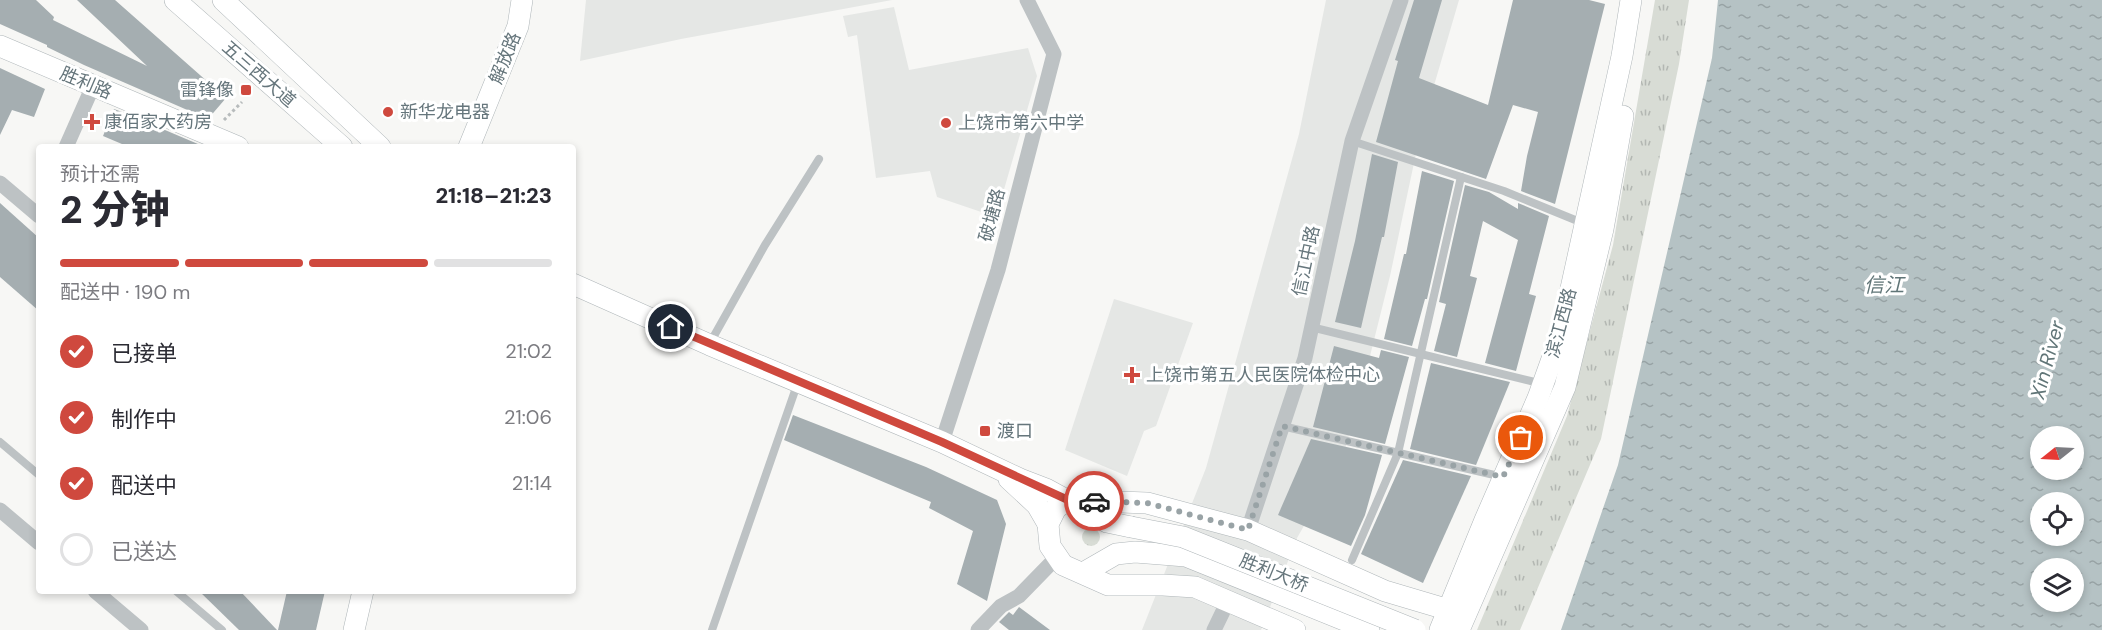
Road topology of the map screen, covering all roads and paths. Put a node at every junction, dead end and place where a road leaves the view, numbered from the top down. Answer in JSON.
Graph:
{"nodes":[{"id":1,"x":175,"y":0,"type":"edge"},
{"id":2,"x":223,"y":0,"type":"edge"},
{"id":3,"x":522,"y":0,"type":"edge"},
{"id":4,"x":1027,"y":0,"type":"edge"},
{"id":5,"x":1401,"y":0,"type":"edge"},
{"id":6,"x":1631,"y":0,"type":"edge"},
{"id":7,"x":1643,"y":0,"type":"edge"},
{"id":8,"x":0,"y":46,"type":"edge"},
{"id":9,"x":93,"y":86,"type":"junction"},
{"id":10,"x":242,"y":102,"type":"dead end"},
{"id":11,"x":218,"y":126,"type":"dead end"},
{"id":12,"x":1352,"y":141,"type":"junction"},
{"id":13,"x":67,"y":144,"type":"edge"},
{"id":14,"x":231,"y":144,"type":"edge"},
{"id":15,"x":339,"y":144,"type":"edge"},
{"id":16,"x":377,"y":144,"type":"edge"},
{"id":17,"x":470,"y":144,"type":"edge"},
{"id":18,"x":819,"y":159,"type":"dead end"},
{"id":19,"x":1461,"y":177,"type":"junction"},
{"id":20,"x":0,"y":183,"type":"edge"},
{"id":21,"x":36,"y":210,"type":"edge"},
{"id":22,"x":1586,"y":225,"type":"junction"},
{"id":23,"x":576,"y":286,"type":"edge"},
{"id":24,"x":1311,"y":327,"type":"junction"},
{"id":25,"x":710,"y":345,"type":"junction"},
{"id":26,"x":1420,"y":354,"type":"junction"},
{"id":27,"x":798,"y":382,"type":"junction"},
{"id":28,"x":1543,"y":384,"type":"junction"},
{"id":29,"x":1282,"y":426,"type":"junction"},
{"id":30,"x":0,"y":442,"type":"edge"},
{"id":31,"x":942,"y":442,"type":"junction"},
{"id":32,"x":1398,"y":453,"type":"junction"},
{"id":33,"x":997,"y":469,"type":"junction"},
{"id":34,"x":36,"y":472,"type":"edge"},
{"id":35,"x":1503,"y":477,"type":"junction"},
{"id":36,"x":1068,"y":500,"type":"junction"},
{"id":37,"x":0,"y":510,"type":"edge"},
{"id":38,"x":1048,"y":524,"type":"junction"},
{"id":39,"x":1248,"y":530,"type":"junction"},
{"id":40,"x":36,"y":540,"type":"edge"},
{"id":41,"x":1057,"y":557,"type":"junction"},
{"id":42,"x":1352,"y":560,"type":"dead end"},
{"id":43,"x":1083,"y":573,"type":"junction"},
{"id":44,"x":1373,"y":589,"type":"junction"},
{"id":45,"x":99,"y":594,"type":"edge"},
{"id":46,"x":180,"y":594,"type":"edge"},
{"id":47,"x":362,"y":594,"type":"edge"},
{"id":48,"x":1228,"y":601,"type":"junction"},
{"id":49,"x":1449,"y":610,"type":"junction"},
{"id":50,"x":141,"y":630,"type":"edge"},
{"id":51,"x":222,"y":630,"type":"edge"},
{"id":52,"x":354,"y":630,"type":"edge"},
{"id":53,"x":712,"y":630,"type":"edge"},
{"id":54,"x":978,"y":630,"type":"edge"},
{"id":55,"x":1214,"y":630,"type":"edge"},
{"id":56,"x":1295,"y":630,"type":"edge"},
{"id":57,"x":1369,"y":630,"type":"edge"},
{"id":58,"x":1395,"y":630,"type":"edge"},
{"id":59,"x":1415,"y":630,"type":"edge"},
{"id":60,"x":1440,"y":630,"type":"edge"},
{"id":61,"x":1458,"y":630,"type":"edge"}],
"edges":[{"from":1,"to":15,"type":"main road","name":"五三西大道"},
{"from":2,"to":16,"type":"main road","name":"五三西大道"},
{"from":3,"to":17,"type":"main road","name":"解放路"},
{"from":4,"to":31,"type":"street","name":"破塘路"},
{"from":5,"to":12,"type":"street","name":"信江中路"},
{"from":6,"to":22,"type":"main road","name":"滨江西路"},
{"from":7,"to":61,"type":"main road","name":"滨江西路"},
{"from":8,"to":9,"type":"main road","name":"胜利路"},
{"from":9,"to":13,"type":"street"},
{"from":9,"to":14,"type":"main road","name":"胜利路"},
{"from":10,"to":11,"type":"path"},
{"from":12,"to":19,"type":"lane"},
{"from":12,"to":24,"type":"street","name":"信江中路"},
{"from":18,"to":25,"type":"lane"},
{"from":19,"to":22,"type":"lane"},
{"from":19,"to":26,"type":"lane"},
{"from":20,"to":21,"type":"street"},
{"from":22,"to":28,"type":"main road","name":"滨江西路"},
{"from":23,"to":25,"type":"main road"},
{"from":24,"to":26,"type":"lane"},
{"from":24,"to":29,"type":"street","name":"信江中路"},
{"from":25,"to":27,"type":"main road"},
{"from":26,"to":28,"type":"lane"},
{"from":26,"to":32,"type":"lane"},
{"from":27,"to":31,"type":"main road"},
{"from":27,"to":53,"type":"lane"},
{"from":28,"to":35,"type":"main road","name":"滨江西路"},
{"from":29,"to":32,"type":"lane"},
{"from":29,"to":39,"type":"street","name":"信江中路"},
{"from":30,"to":34,"type":"lane"},
{"from":31,"to":33,"type":"main road"},
{"from":32,"to":35,"type":"lane"},
{"from":32,"to":42,"type":"lane"},
{"from":33,"to":36,"type":"main road","name":"胜利大桥"},
{"from":33,"to":38,"type":"main road"},
{"from":35,"to":49,"type":"main road","name":"滨江西路"},
{"from":36,"to":38,"type":"main road"},
{"from":36,"to":39,"type":"main road"},
{"from":36,"to":59,"type":"main road","name":"胜利大桥","bridge":true},
{"from":37,"to":40,"type":"street"},
{"from":38,"to":41,"type":"main road"},
{"from":39,"to":44,"type":"main road"},
{"from":41,"to":43,"type":"main road"},
{"from":41,"to":54,"type":"street"},
{"from":43,"to":48,"type":"main road"},
{"from":43,"to":57,"type":"main road","name":"胜利大桥"},
{"from":44,"to":49,"type":"main road"},
{"from":44,"to":58,"type":"main road"},
{"from":45,"to":50,"type":"street"},
{"from":46,"to":51,"type":"lane"},
{"from":47,"to":52,"type":"main road"},
{"from":48,"to":55,"type":"street"},
{"from":48,"to":56,"type":"main road"},
{"from":49,"to":60,"type":"main road","name":"滨江西路"}]}
